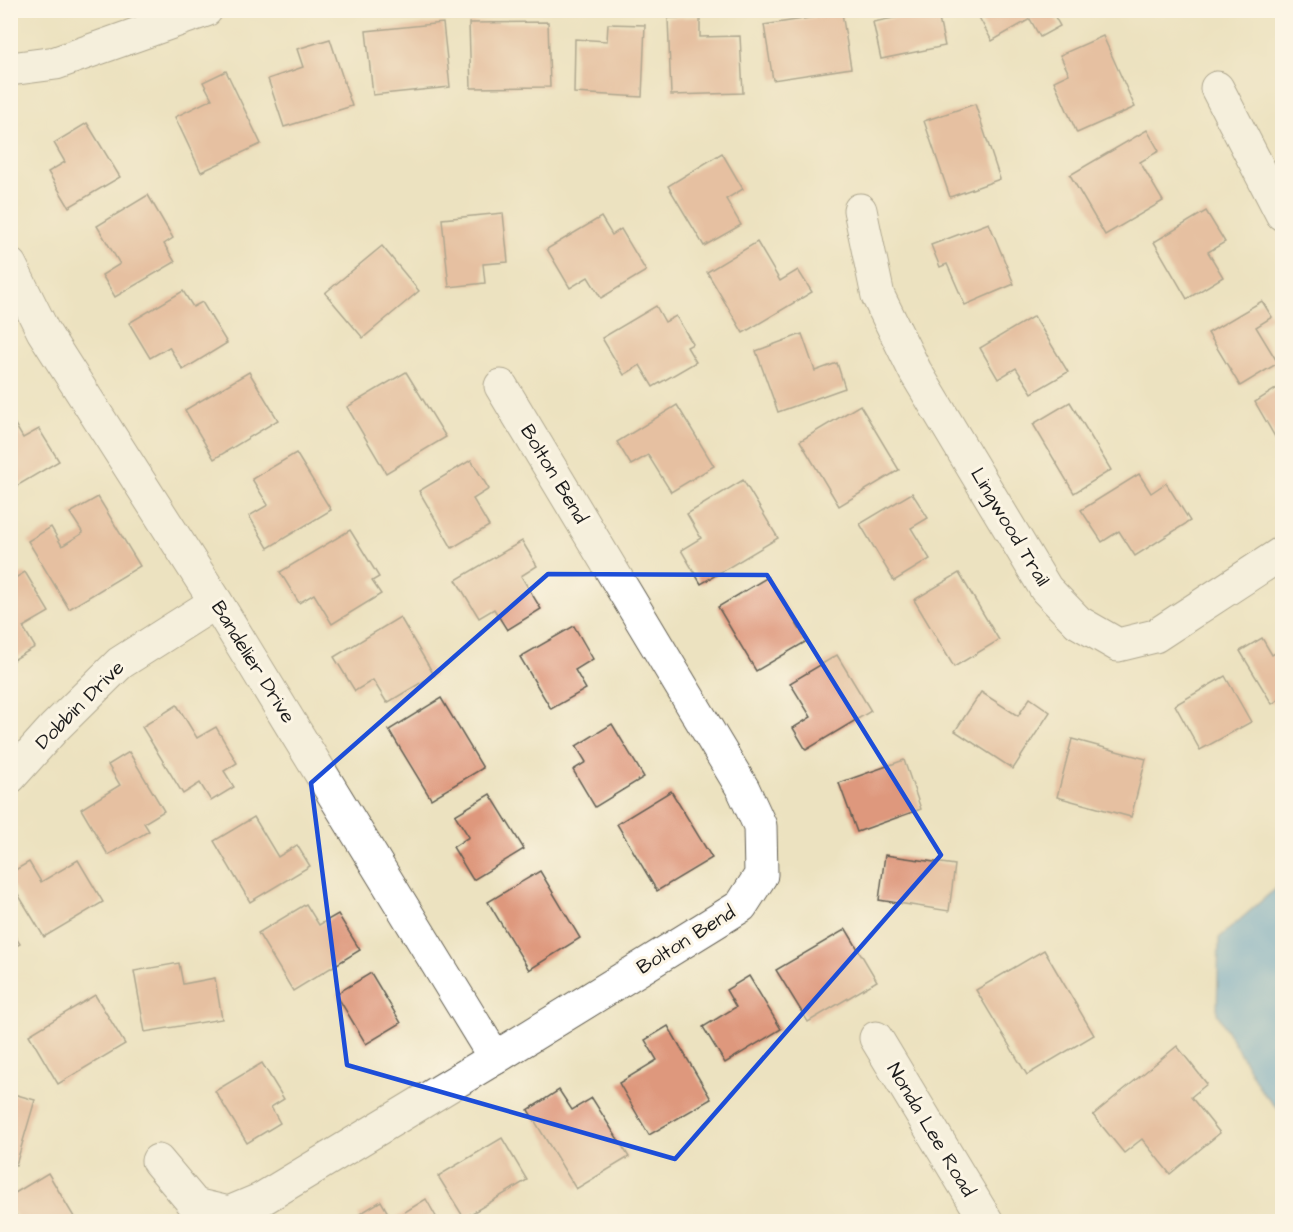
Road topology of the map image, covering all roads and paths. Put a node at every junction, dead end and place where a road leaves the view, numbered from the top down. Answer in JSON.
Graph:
{"nodes":[{"id":1,"x":206,"y":10,"type":"edge"},
{"id":2,"x":10,"y":69,"type":"edge"},
{"id":3,"x":1217,"y":88,"type":"dead end"},
{"id":4,"x":860,"y":210,"type":"dead end"},
{"id":5,"x":1282,"y":214,"type":"edge"},
{"id":6,"x":10,"y":266,"type":"edge"},
{"id":7,"x":501,"y":386,"type":"dead end"},
{"id":8,"x":1282,"y":553,"type":"edge"},
{"id":9,"x":216,"y":602,"type":"junction"},
{"id":10,"x":10,"y":777,"type":"edge"},
{"id":11,"x":876,"y":1038,"type":"dead end"},
{"id":12,"x":495,"y":1058,"type":"junction"},
{"id":13,"x":158,"y":1161,"type":"dead end"},
{"id":14,"x":987,"y":1221,"type":"edge"}],
"edges":[{"from":1,"to":2,"type":"street"},
{"from":3,"to":5,"type":"street"},
{"from":4,"to":8,"type":"street","name":"Lingwood Trail"},
{"from":6,"to":9,"type":"street","name":"Bandelier Drive"},
{"from":7,"to":12,"type":"street","name":"Bolton Bend"},
{"from":9,"to":10,"type":"street","name":"Dobbin Drive"},
{"from":9,"to":12,"type":"street","name":"Bandelier Drive"},
{"from":11,"to":14,"type":"street","name":"Nonda Lee Road"},
{"from":12,"to":13,"type":"street","name":"Bolton Bend"}]}
